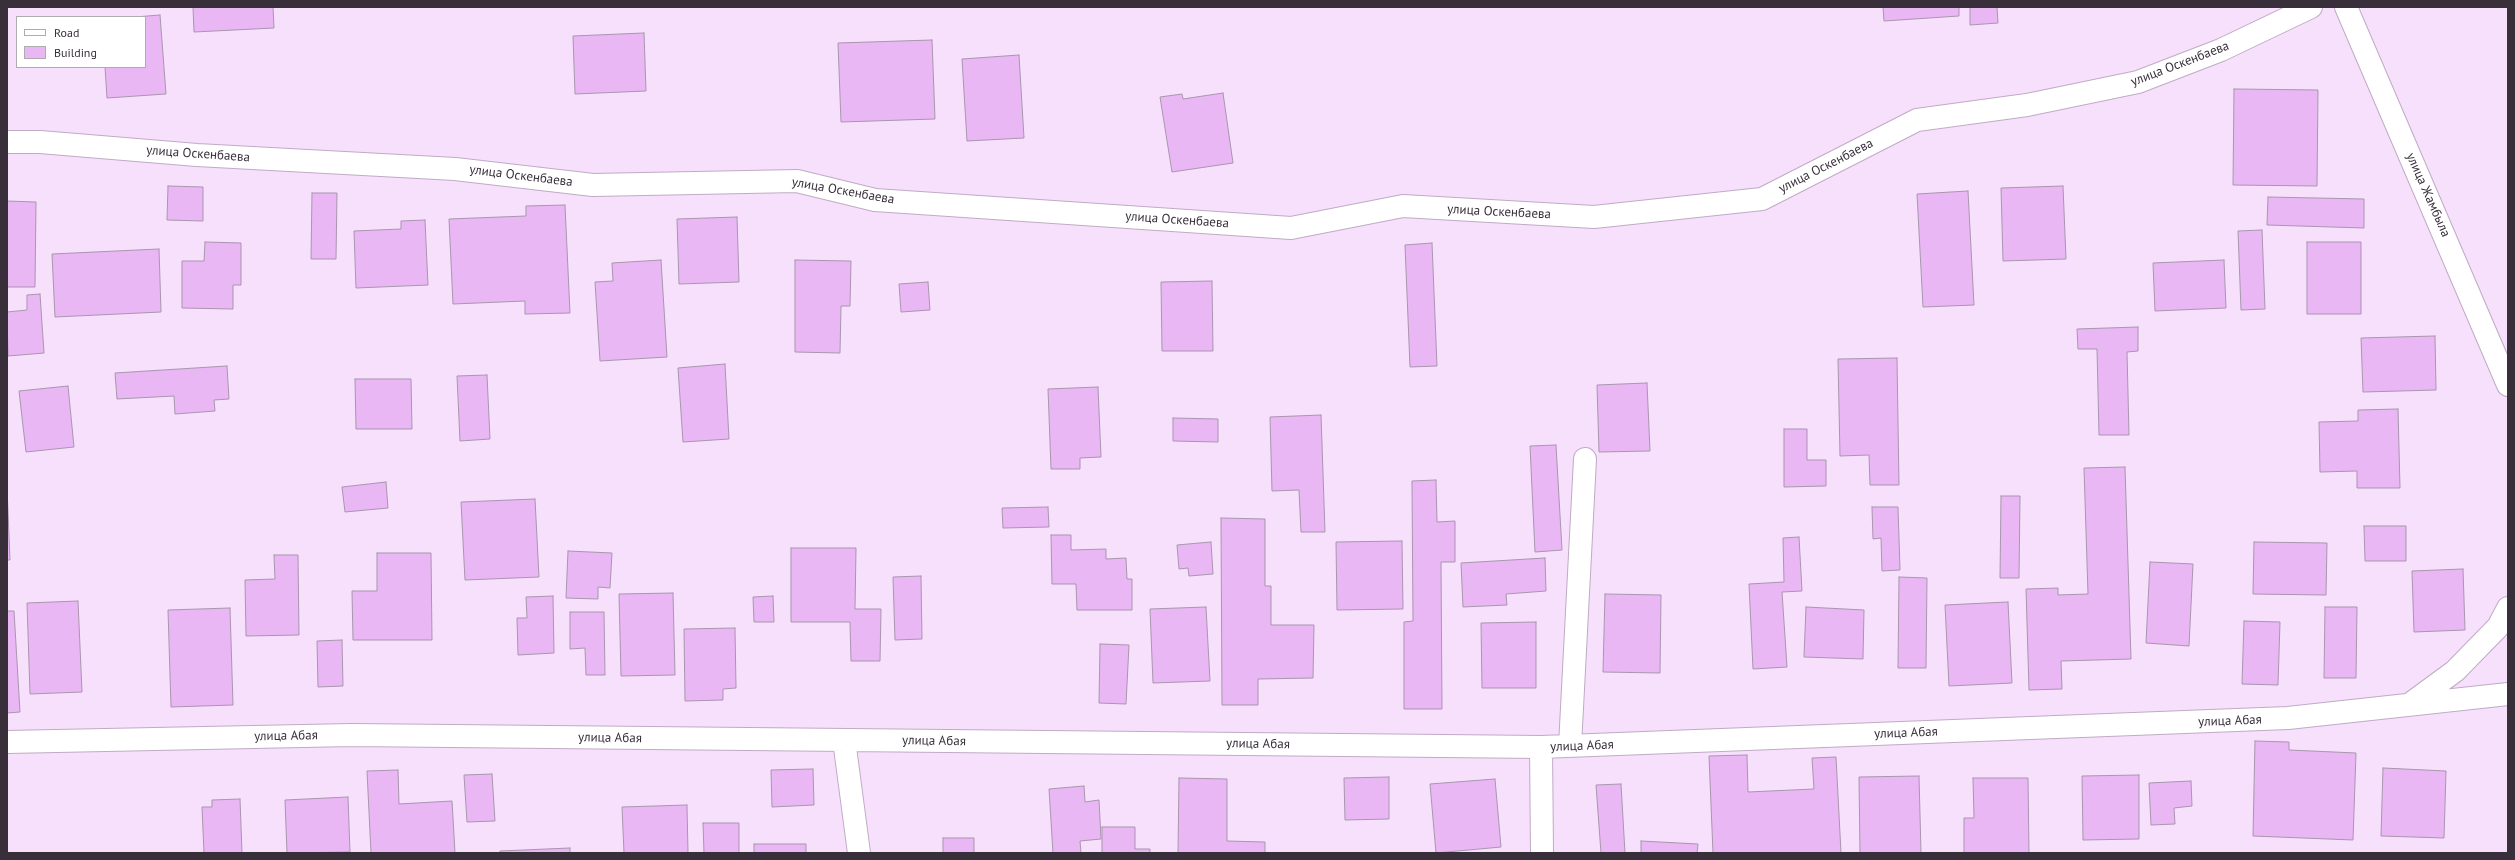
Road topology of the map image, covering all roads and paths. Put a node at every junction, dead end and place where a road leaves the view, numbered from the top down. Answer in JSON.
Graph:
{"nodes":[{"id":1,"x":2311,"y":7,"type":"edge"},
{"id":2,"x":2346,"y":7,"type":"edge"},
{"id":3,"x":7,"y":142,"type":"edge"},
{"id":4,"x":2508,"y":385,"type":"edge"},
{"id":5,"x":1585,"y":459,"type":"dead end"},
{"id":6,"x":2508,"y":608,"type":"edge"},
{"id":7,"x":2508,"y":694,"type":"edge"},
{"id":8,"x":2410,"y":705,"type":"junction"},
{"id":9,"x":844,"y":740,"type":"junction"},
{"id":10,"x":7,"y":742,"type":"edge"},
{"id":11,"x":1570,"y":746,"type":"junction"},
{"id":12,"x":1540,"y":747,"type":"junction"},
{"id":13,"x":859,"y":853,"type":"edge"},
{"id":14,"x":1542,"y":853,"type":"edge"}],
"edges":[{"from":1,"to":3,"type":"street","name":"улица Оскенбаева"},
{"from":2,"to":4,"type":"street","name":"улица Жамбыла"},
{"from":5,"to":11,"type":"street"},
{"from":6,"to":8,"type":"street"},
{"from":7,"to":8,"type":"street","name":"улица Абая"},
{"from":8,"to":11,"type":"street","name":"улица Абая"},
{"from":9,"to":10,"type":"street","name":"улица Абая"},
{"from":9,"to":12,"type":"street","name":"улица Абая"},
{"from":9,"to":13,"type":"street"},
{"from":11,"to":12,"type":"street","name":"улица Абая"},
{"from":12,"to":14,"type":"street"}]}
